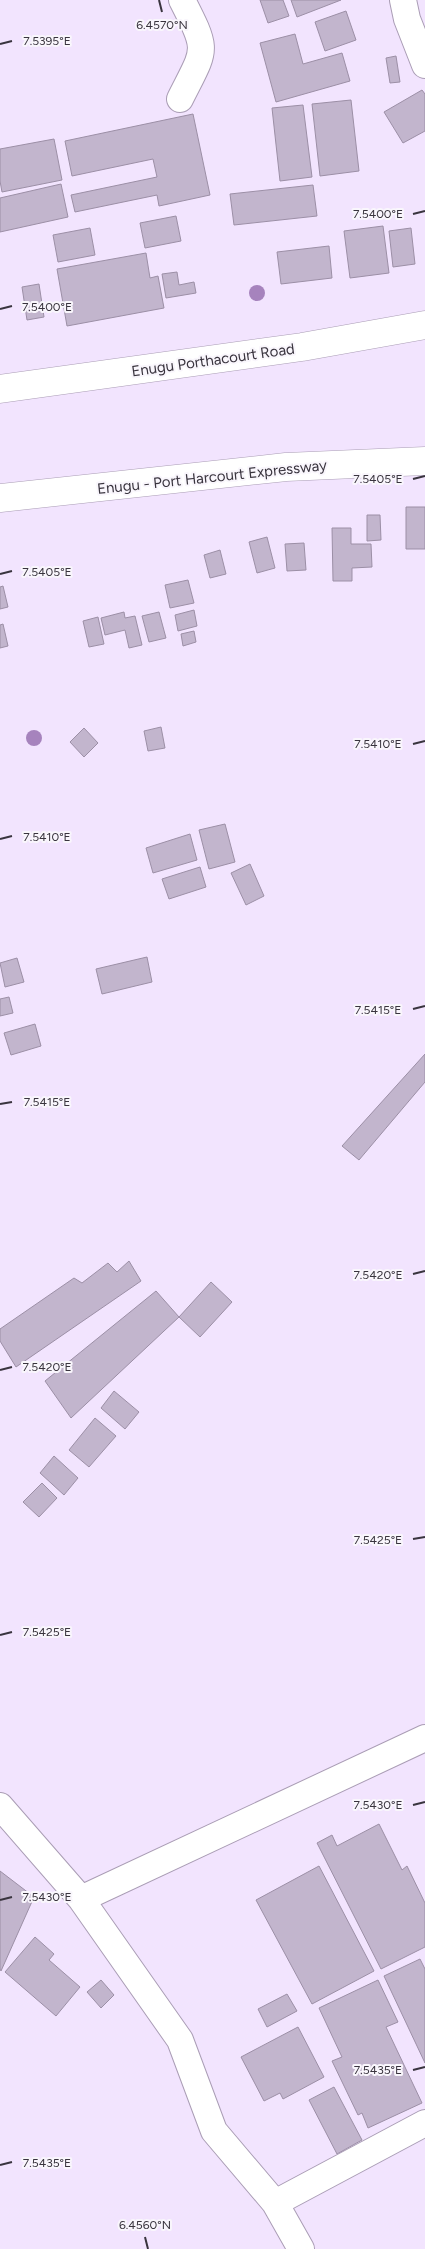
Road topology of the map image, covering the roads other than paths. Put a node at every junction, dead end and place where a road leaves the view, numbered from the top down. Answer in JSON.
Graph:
{"nodes":[{"id":1,"x":182,"y":0,"type":"edge"},
{"id":2,"x":403,"y":0,"type":"edge"},
{"id":3,"x":425,"y":65,"type":"edge"},
{"id":4,"x":180,"y":99,"type":"dead end"},
{"id":5,"x":425,"y":325,"type":"edge"},
{"id":6,"x":0,"y":389,"type":"edge"},
{"id":7,"x":425,"y":461,"type":"edge"},
{"id":8,"x":0,"y":498,"type":"edge"},
{"id":9,"x":425,"y":1738,"type":"edge"},
{"id":10,"x":0,"y":1806,"type":"edge"},
{"id":11,"x":81,"y":1899,"type":"junction"},
{"id":12,"x":425,"y":2123,"type":"edge"},
{"id":13,"x":275,"y":2203,"type":"junction"},
{"id":14,"x":301,"y":2249,"type":"edge"}],
"edges":[{"from":1,"to":4,"type":"street"},
{"from":2,"to":3,"type":"street"},
{"from":5,"to":6,"type":"highway","name":"Enugu Porthacourt Road"},
{"from":7,"to":8,"type":"highway","name":"Enugu - Port Harcourt Expressway"},
{"from":9,"to":11,"type":"street"},
{"from":10,"to":11,"type":"street"},
{"from":11,"to":13,"type":"street"},
{"from":12,"to":13,"type":"street"},
{"from":13,"to":14,"type":"street"}]}
